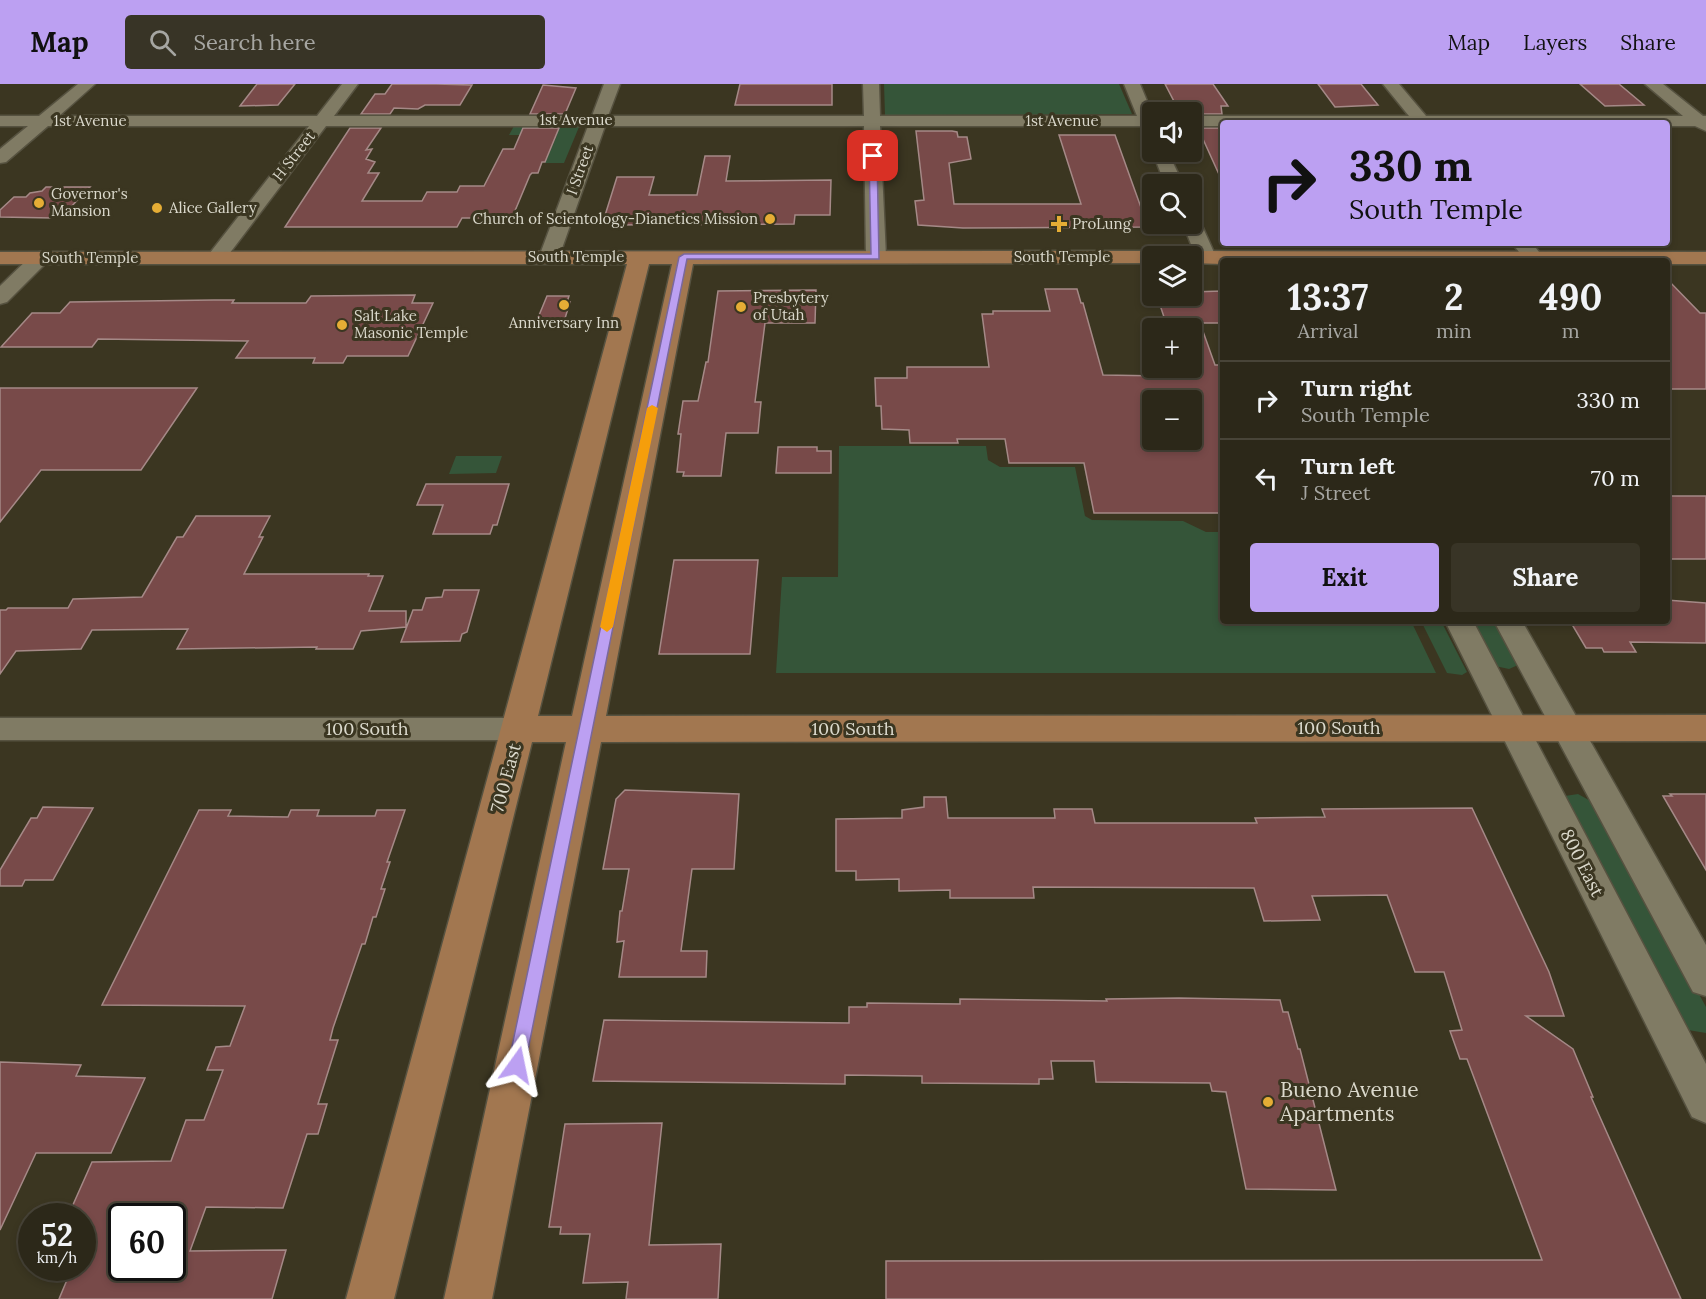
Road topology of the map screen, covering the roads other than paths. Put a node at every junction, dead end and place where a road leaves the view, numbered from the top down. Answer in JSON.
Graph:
{"nodes":[{"id":1,"x":87,"y":84,"type":"edge"},
{"id":2,"x":350,"y":84,"type":"edge"},
{"id":3,"x":612,"y":84,"type":"edge"},
{"id":4,"x":871,"y":84,"type":"edge"},
{"id":5,"x":1132,"y":84,"type":"edge"},
{"id":6,"x":1391,"y":84,"type":"edge"},
{"id":7,"x":1653,"y":84,"type":"edge"},
{"id":8,"x":1142,"y":107,"type":"edge"},
{"id":9,"x":0,"y":120,"type":"edge"},
{"id":10,"x":598,"y":120,"type":"junction"},
{"id":11,"x":872,"y":120,"type":"junction"},
{"id":12,"x":1420,"y":120,"type":"edge"},
{"id":13,"x":44,"y":121,"type":"junction"},
{"id":14,"x":322,"y":121,"type":"junction"},
{"id":15,"x":1202,"y":121,"type":"edge"},
{"id":16,"x":1220,"y":121,"type":"edge"},
{"id":17,"x":1670,"y":123,"type":"edge"},
{"id":18,"x":1703,"y":123,"type":"edge"},
{"id":19,"x":1142,"y":125,"type":"edge"},
{"id":20,"x":0,"y":158,"type":"edge"},
{"id":21,"x":1527,"y":250,"type":"edge"},
{"id":22,"x":549,"y":257,"type":"junction"},
{"id":23,"x":640,"y":257,"type":"junction"},
{"id":24,"x":684,"y":257,"type":"junction"},
{"id":25,"x":876,"y":257,"type":"junction"},
{"id":26,"x":1142,"y":257,"type":"edge"},
{"id":27,"x":1202,"y":257,"type":"edge"},
{"id":28,"x":40,"y":258,"type":"junction"},
{"id":29,"x":216,"y":258,"type":"junction"},
{"id":30,"x":1236,"y":258,"type":"edge"},
{"id":31,"x":1331,"y":258,"type":"edge"},
{"id":32,"x":1706,"y":258,"type":"edge"},
{"id":33,"x":2,"y":260,"type":"edge"},
{"id":34,"x":0,"y":298,"type":"edge"},
{"id":35,"x":1461,"y":624,"type":"edge"},
{"id":36,"x":1510,"y":624,"type":"edge"},
{"id":37,"x":1514,"y":728,"type":"junction"},
{"id":38,"x":1567,"y":728,"type":"junction"},
{"id":39,"x":1706,"y":728,"type":"edge"},
{"id":40,"x":0,"y":729,"type":"edge"},
{"id":41,"x":519,"y":729,"type":"junction"},
{"id":42,"x":585,"y":729,"type":"junction"},
{"id":43,"x":1706,"y":980,"type":"edge"},
{"id":44,"x":1694,"y":1056,"type":"edge"},
{"id":45,"x":1706,"y":1104,"type":"edge"},
{"id":46,"x":370,"y":1299,"type":"edge"},
{"id":47,"x":468,"y":1299,"type":"edge"}],
"edges":[{"from":1,"to":13,"type":"street"},
{"from":2,"to":14,"type":"street","name":"H Street"},
{"from":3,"to":10,"type":"street","name":"I Street"},
{"from":4,"to":11,"type":"street"},
{"from":5,"to":8,"type":"street"},
{"from":6,"to":12,"type":"street"},
{"from":7,"to":18,"type":"street"},
{"from":9,"to":13,"type":"street","name":"1st Avenue"},
{"from":10,"to":11,"type":"street","name":"1st Avenue"},
{"from":10,"to":14,"type":"street","name":"1st Avenue"},
{"from":10,"to":22,"type":"street","name":"I Street"},
{"from":11,"to":19,"type":"street","name":"1st Avenue"},
{"from":11,"to":25,"type":"street"},
{"from":13,"to":14,"type":"street","name":"1st Avenue"},
{"from":13,"to":20,"type":"street"},
{"from":14,"to":29,"type":"street","name":"H Street"},
{"from":15,"to":16,"type":"street"},
{"from":17,"to":18,"type":"street"},
{"from":21,"to":31,"type":"main road"},
{"from":21,"to":32,"type":"main road"},
{"from":22,"to":23,"type":"main road","name":"South Temple"},
{"from":22,"to":29,"type":"main road","name":"South Temple"},
{"from":23,"to":24,"type":"main road","name":"South Temple"},
{"from":23,"to":41,"type":"main road","name":"700 East"},
{"from":24,"to":25,"type":"main road","name":"South Temple"},
{"from":24,"to":42,"type":"main road"},
{"from":25,"to":26,"type":"main road","name":"South Temple"},
{"from":27,"to":30,"type":"main road"},
{"from":28,"to":29,"type":"main road","name":"South Temple"},
{"from":28,"to":33,"type":"main road","name":"South Temple"},
{"from":28,"to":34,"type":"street"},
{"from":35,"to":37,"type":"street","name":"800 East"},
{"from":36,"to":38,"type":"street"},
{"from":37,"to":38,"type":"main road","name":"100 South"},
{"from":37,"to":42,"type":"main road","name":"100 South"},
{"from":37,"to":44,"type":"street","name":"800 East"},
{"from":38,"to":39,"type":"main road","name":"100 South"},
{"from":38,"to":43,"type":"street"},
{"from":40,"to":41,"type":"street","name":"100 South"},
{"from":41,"to":42,"type":"main road","name":"100 South"},
{"from":41,"to":46,"type":"main road","name":"700 East"},
{"from":42,"to":47,"type":"main road"},
{"from":44,"to":45,"type":"street","name":"800 East"}]}
